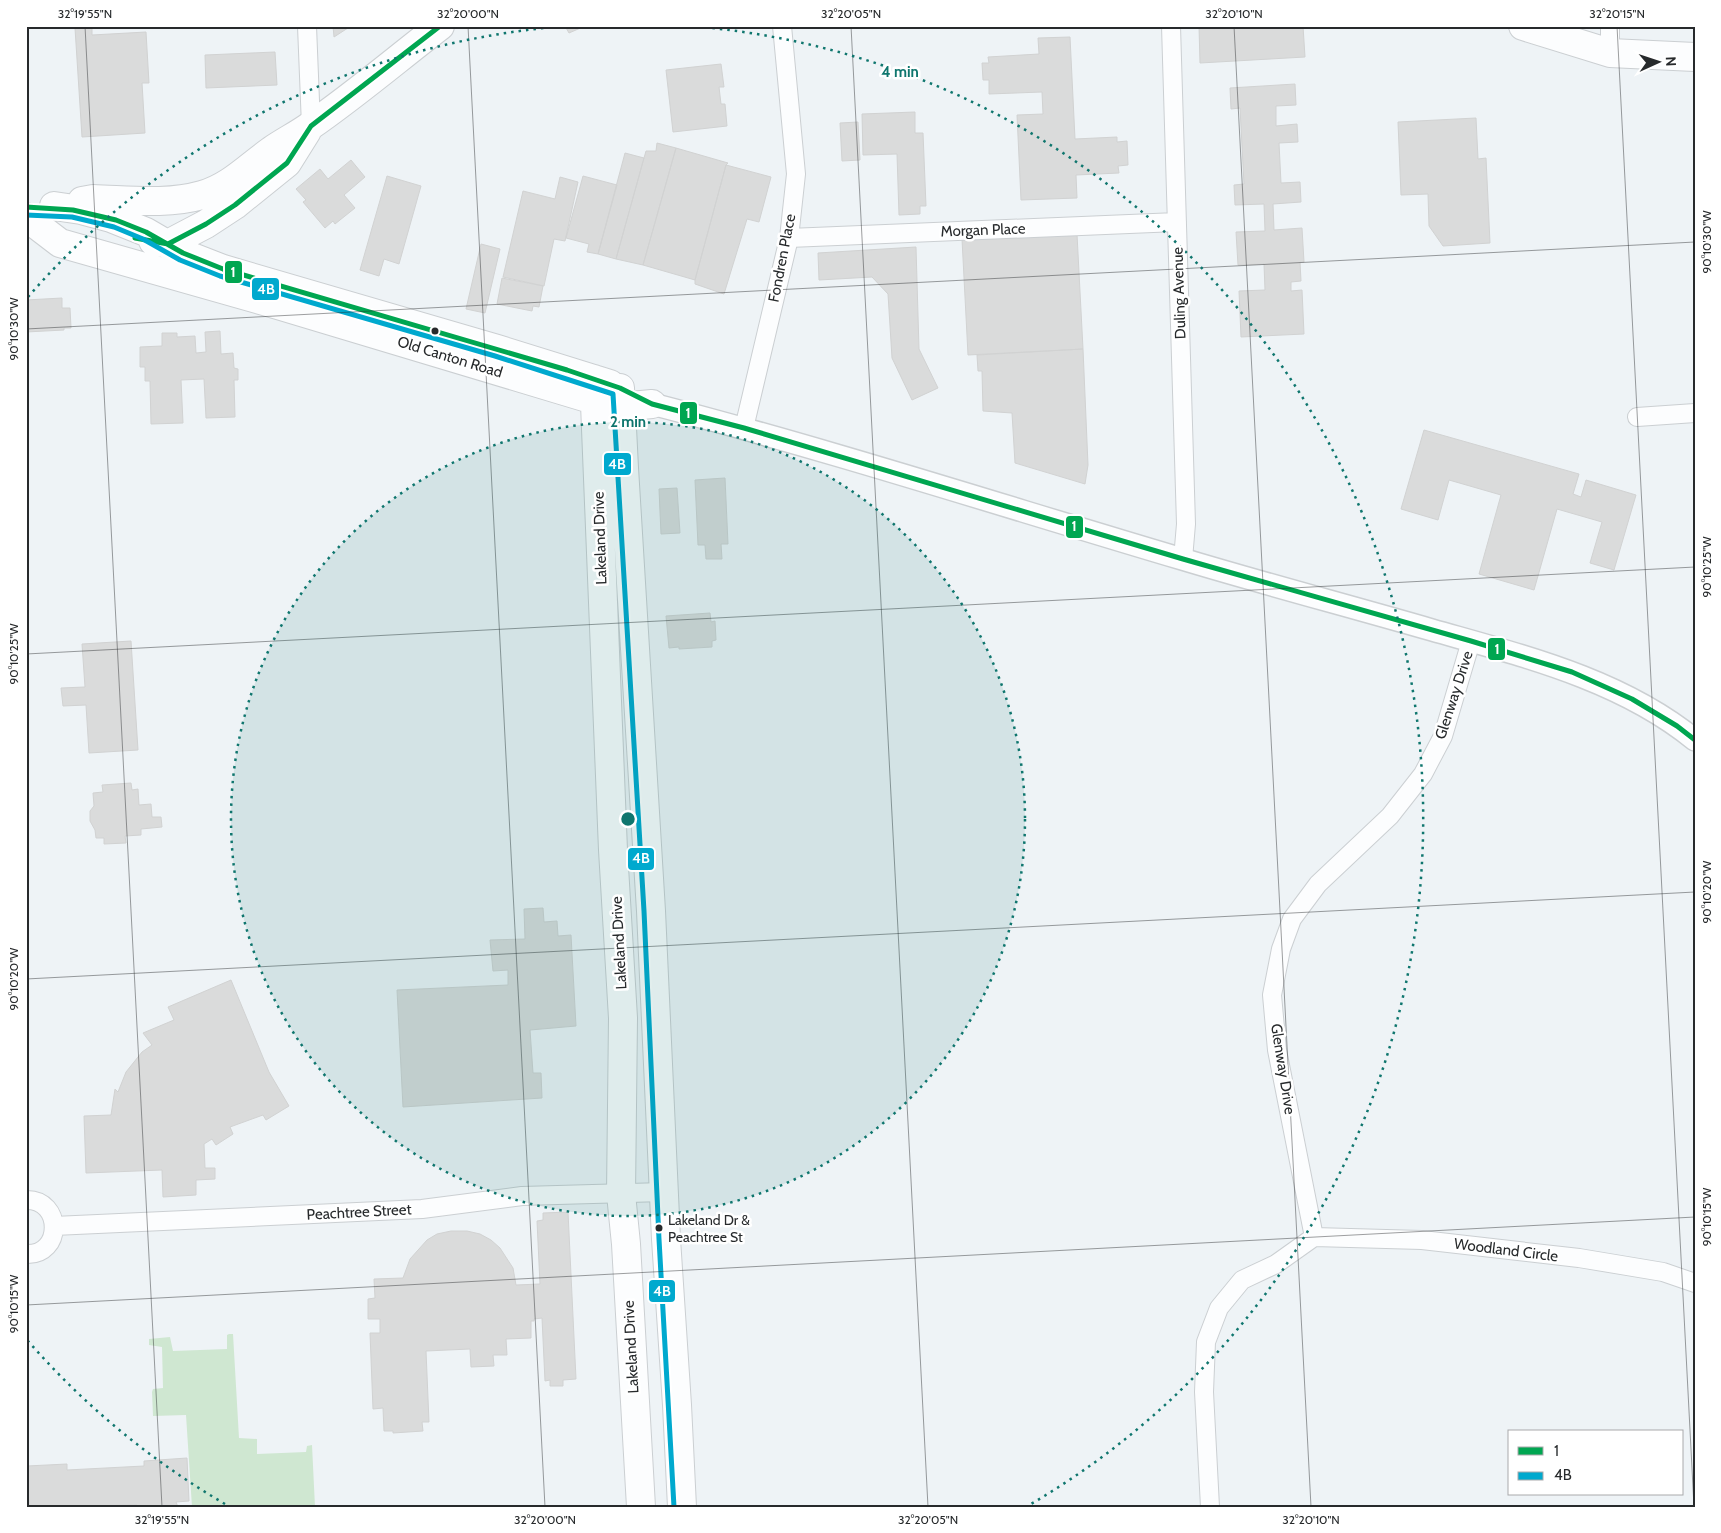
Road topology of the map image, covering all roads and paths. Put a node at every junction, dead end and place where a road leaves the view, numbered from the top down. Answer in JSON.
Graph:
{"nodes":[{"id":1,"x":307,"y":26,"type":"edge"},
{"id":2,"x":440,"y":26,"type":"edge"},
{"id":3,"x":782,"y":26,"type":"edge"},
{"id":4,"x":1171,"y":26,"type":"edge"},
{"id":5,"x":1523,"y":26,"type":"edge"},
{"id":6,"x":1610,"y":40,"type":"edge"},
{"id":7,"x":1695,"y":57,"type":"edge"},
{"id":8,"x":311,"y":126,"type":"junction"},
{"id":9,"x":54,"y":206,"type":"junction"},
{"id":10,"x":26,"y":207,"type":"edge"},
{"id":11,"x":26,"y":213,"type":"edge"},
{"id":12,"x":26,"y":217,"type":"edge"},
{"id":13,"x":1177,"y":222,"type":"junction"},
{"id":14,"x":789,"y":238,"type":"junction"},
{"id":15,"x":168,"y":244,"type":"junction"},
{"id":16,"x":594,"y":389,"type":"junction"},
{"id":17,"x":620,"y":397,"type":"junction"},
{"id":18,"x":652,"y":404,"type":"joint"},
{"id":19,"x":1695,"y":414,"type":"edge"},
{"id":20,"x":1637,"y":417,"type":"dead end"},
{"id":21,"x":744,"y":428,"type":"junction"},
{"id":22,"x":1183,"y":559,"type":"junction"},
{"id":23,"x":1471,"y":641,"type":"junction"},
{"id":24,"x":1695,"y":740,"type":"edge"},
{"id":25,"x":664,"y":1192,"type":"junction"},
{"id":26,"x":621,"y":1194,"type":"junction"},
{"id":27,"x":26,"y":1200,"type":"edge"},
{"id":28,"x":54,"y":1226,"type":"junction"},
{"id":29,"x":1314,"y":1237,"type":"junction"},
{"id":30,"x":26,"y":1254,"type":"edge"},
{"id":31,"x":1695,"y":1283,"type":"edge"},
{"id":32,"x":641,"y":1507,"type":"edge"},
{"id":33,"x":682,"y":1507,"type":"edge"},
{"id":34,"x":1210,"y":1507,"type":"edge"}],
"edges":[{"from":1,"to":8,"type":"street"},
{"from":2,"to":8,"type":"main road"},
{"from":3,"to":14,"type":"street","name":"Fondren Place"},
{"from":4,"to":13,"type":"street","name":"Duling Avenue"},
{"from":5,"to":6,"type":"main road"},
{"from":6,"to":7,"type":"main road"},
{"from":8,"to":9,"type":"main road"},
{"from":8,"to":15,"type":"main road"},
{"from":9,"to":10,"type":"main road"},
{"from":9,"to":15,"type":"main road","name":"Old Canton Road"},
{"from":11,"to":15,"type":"main road"},
{"from":12,"to":16,"type":"main road","name":"Old Canton Road"},
{"from":13,"to":14,"type":"street","name":"Morgan Place"},
{"from":13,"to":22,"type":"street","name":"Duling Avenue"},
{"from":14,"to":21,"type":"street","name":"Fondren Place"},
{"from":15,"to":16,"type":"main road","name":"Old Canton Road"},
{"from":16,"to":17,"type":"main road","name":"Old Canton Road"},
{"from":16,"to":26,"type":"main road","name":"Lakeland Drive"},
{"from":17,"to":18,"type":"main road","name":"Old Canton Road"},
{"from":17,"to":25,"type":"main road","name":"Lakeland Drive"},
{"from":18,"to":21,"type":"street","name":"Old Canton Road"},
{"from":19,"to":20,"type":"street"},
{"from":21,"to":22,"type":"street","name":"Old Canton Road"},
{"from":22,"to":23,"type":"street","name":"Old Canton Road"},
{"from":23,"to":24,"type":"street","name":"Old Canton Road"},
{"from":23,"to":29,"type":"street","name":"Glenway Drive"},
{"from":25,"to":26,"type":"street","name":"Peachtree Street"},
{"from":25,"to":33,"type":"main road","name":"Lakeland Drive"},
{"from":26,"to":28,"type":"street","name":"Peachtree Street"},
{"from":26,"to":32,"type":"main road","name":"Lakeland Drive"},
{"from":27,"to":28,"type":"street"},
{"from":28,"to":30,"type":"street"},
{"from":29,"to":31,"type":"street","name":"Woodland Circle"},
{"from":29,"to":34,"type":"street"}]}
